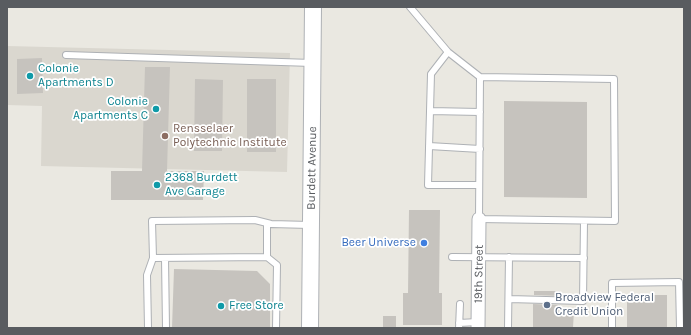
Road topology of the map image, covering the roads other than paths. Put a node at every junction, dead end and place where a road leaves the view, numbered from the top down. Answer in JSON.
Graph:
{"nodes":[{"id":1,"x":313,"y":7,"type":"edge"},
{"id":2,"x":410,"y":7,"type":"edge"},
{"id":3,"x":448,"y":52,"type":"junction"},
{"id":4,"x":66,"y":55,"type":"dead end"},
{"id":5,"x":313,"y":64,"type":"junction"},
{"id":6,"x":480,"y":77,"type":"junction"},
{"id":7,"x":430,"y":112,"type":"junction"},
{"id":8,"x":480,"y":112,"type":"junction"},
{"id":9,"x":429,"y":146,"type":"junction"},
{"id":10,"x":480,"y":148,"type":"junction"},
{"id":11,"x":480,"y":185,"type":"junction"},
{"id":12,"x":479,"y":219,"type":"junction"},
{"id":13,"x":584,"y":221,"type":"junction"},
{"id":14,"x":267,"y":224,"type":"junction"},
{"id":15,"x":311,"y":225,"type":"junction"},
{"id":16,"x":452,"y":256,"type":"dead end"},
{"id":17,"x":267,"y":257,"type":"junction"},
{"id":18,"x":479,"y":257,"type":"junction"},
{"id":19,"x":509,"y":257,"type":"junction"},
{"id":20,"x":153,"y":258,"type":"junction"},
{"id":21,"x":165,"y":258,"type":"junction"},
{"id":22,"x":584,"y":258,"type":"junction"},
{"id":23,"x":509,"y":299,"type":"junction"},
{"id":24,"x":460,"y":304,"type":"dead end"},
{"id":25,"x":459,"y":325,"type":"edge"},
{"id":26,"x":478,"y":325,"type":"edge"},
{"id":27,"x":148,"y":328,"type":"edge"},
{"id":28,"x":166,"y":328,"type":"edge"},
{"id":29,"x":276,"y":328,"type":"edge"},
{"id":30,"x":310,"y":328,"type":"edge"},
{"id":31,"x":508,"y":328,"type":"edge"},
{"id":32,"x":612,"y":328,"type":"edge"},
{"id":33,"x":680,"y":328,"type":"edge"}],
"edges":[{"from":1,"to":5,"type":"street","name":"Burdett Avenue"},
{"from":2,"to":3,"type":"lane"},
{"from":3,"to":6,"type":"lane"},
{"from":3,"to":7,"type":"lane"},
{"from":4,"to":5,"type":"lane"},
{"from":5,"to":15,"type":"street","name":"Burdett Avenue"},
{"from":6,"to":8,"type":"lane"},
{"from":6,"to":13,"type":"lane"},
{"from":7,"to":8,"type":"lane"},
{"from":7,"to":9,"type":"lane"},
{"from":8,"to":10,"type":"lane"},
{"from":9,"to":10,"type":"lane"},
{"from":9,"to":11,"type":"lane"},
{"from":10,"to":11,"type":"lane"},
{"from":11,"to":12,"type":"lane"},
{"from":12,"to":13,"type":"lane"},
{"from":12,"to":18,"type":"street","name":"19th Street"},
{"from":13,"to":22,"type":"lane"},
{"from":14,"to":15,"type":"lane"},
{"from":14,"to":17,"type":"lane"},
{"from":14,"to":20,"type":"lane"},
{"from":15,"to":30,"type":"street","name":"Burdett Avenue"},
{"from":16,"to":18,"type":"lane"},
{"from":17,"to":21,"type":"lane"},
{"from":17,"to":29,"type":"lane"},
{"from":18,"to":19,"type":"lane"},
{"from":18,"to":26,"type":"street","name":"19th Street"},
{"from":19,"to":22,"type":"lane"},
{"from":19,"to":23,"type":"lane"},
{"from":20,"to":21,"type":"lane"},
{"from":20,"to":27,"type":"lane"},
{"from":21,"to":28,"type":"lane"},
{"from":22,"to":23,"type":"lane"},
{"from":23,"to":31,"type":"lane"},
{"from":24,"to":25,"type":"lane"},
{"from":25,"to":26,"type":"lane"},
{"from":32,"to":33,"type":"lane"}]}
